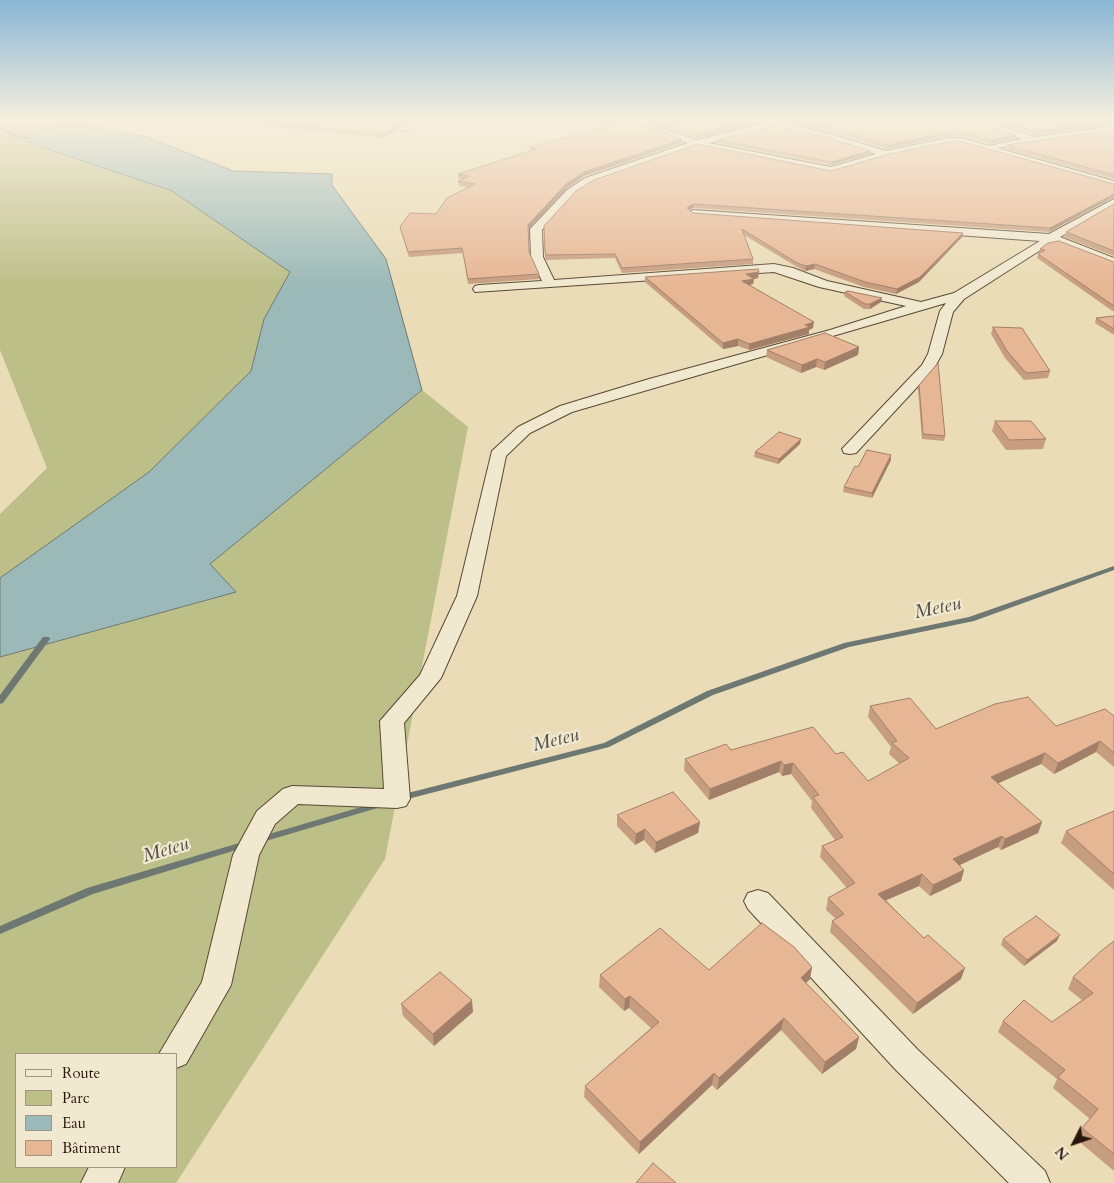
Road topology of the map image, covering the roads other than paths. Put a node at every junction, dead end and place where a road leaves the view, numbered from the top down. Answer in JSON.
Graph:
{"nodes":[{"id":1,"x":600,"y":176,"type":"edge"},
{"id":2,"x":1086,"y":176,"type":"edge"},
{"id":3,"x":1114,"y":184,"type":"edge"},
{"id":4,"x":1112,"y":205,"type":"edge"},
{"id":5,"x":693,"y":213,"type":"edge"},
{"id":6,"x":1052,"y":238,"type":"junction"},
{"id":7,"x":1114,"y":262,"type":"edge"},
{"id":8,"x":548,"y":283,"type":"junction"},
{"id":9,"x":479,"y":289,"type":"dead end"},
{"id":10,"x":959,"y":296,"type":"junction"},
{"id":11,"x":920,"y":306,"type":"junction"},
{"id":12,"x":850,"y":449,"type":"dead end"},
{"id":13,"x":758,"y":900,"type":"dead end"},
{"id":14,"x":176,"y":1053,"type":"edge"},
{"id":15,"x":107,"y":1168,"type":"edge"},
{"id":16,"x":98,"y":1183,"type":"edge"},
{"id":17,"x":1033,"y":1183,"type":"edge"}],
"edges":[{"from":1,"to":8,"type":"street"},
{"from":2,"to":3,"type":"street"},
{"from":4,"to":6,"type":"street"},
{"from":5,"to":6,"type":"street"},
{"from":6,"to":7,"type":"street"},
{"from":6,"to":10,"type":"street"},
{"from":8,"to":9,"type":"street"},
{"from":8,"to":11,"type":"street"},
{"from":10,"to":11,"type":"street"},
{"from":10,"to":12,"type":"street"},
{"from":11,"to":14,"type":"street"},
{"from":13,"to":17,"type":"street"},
{"from":15,"to":16,"type":"street"}]}
